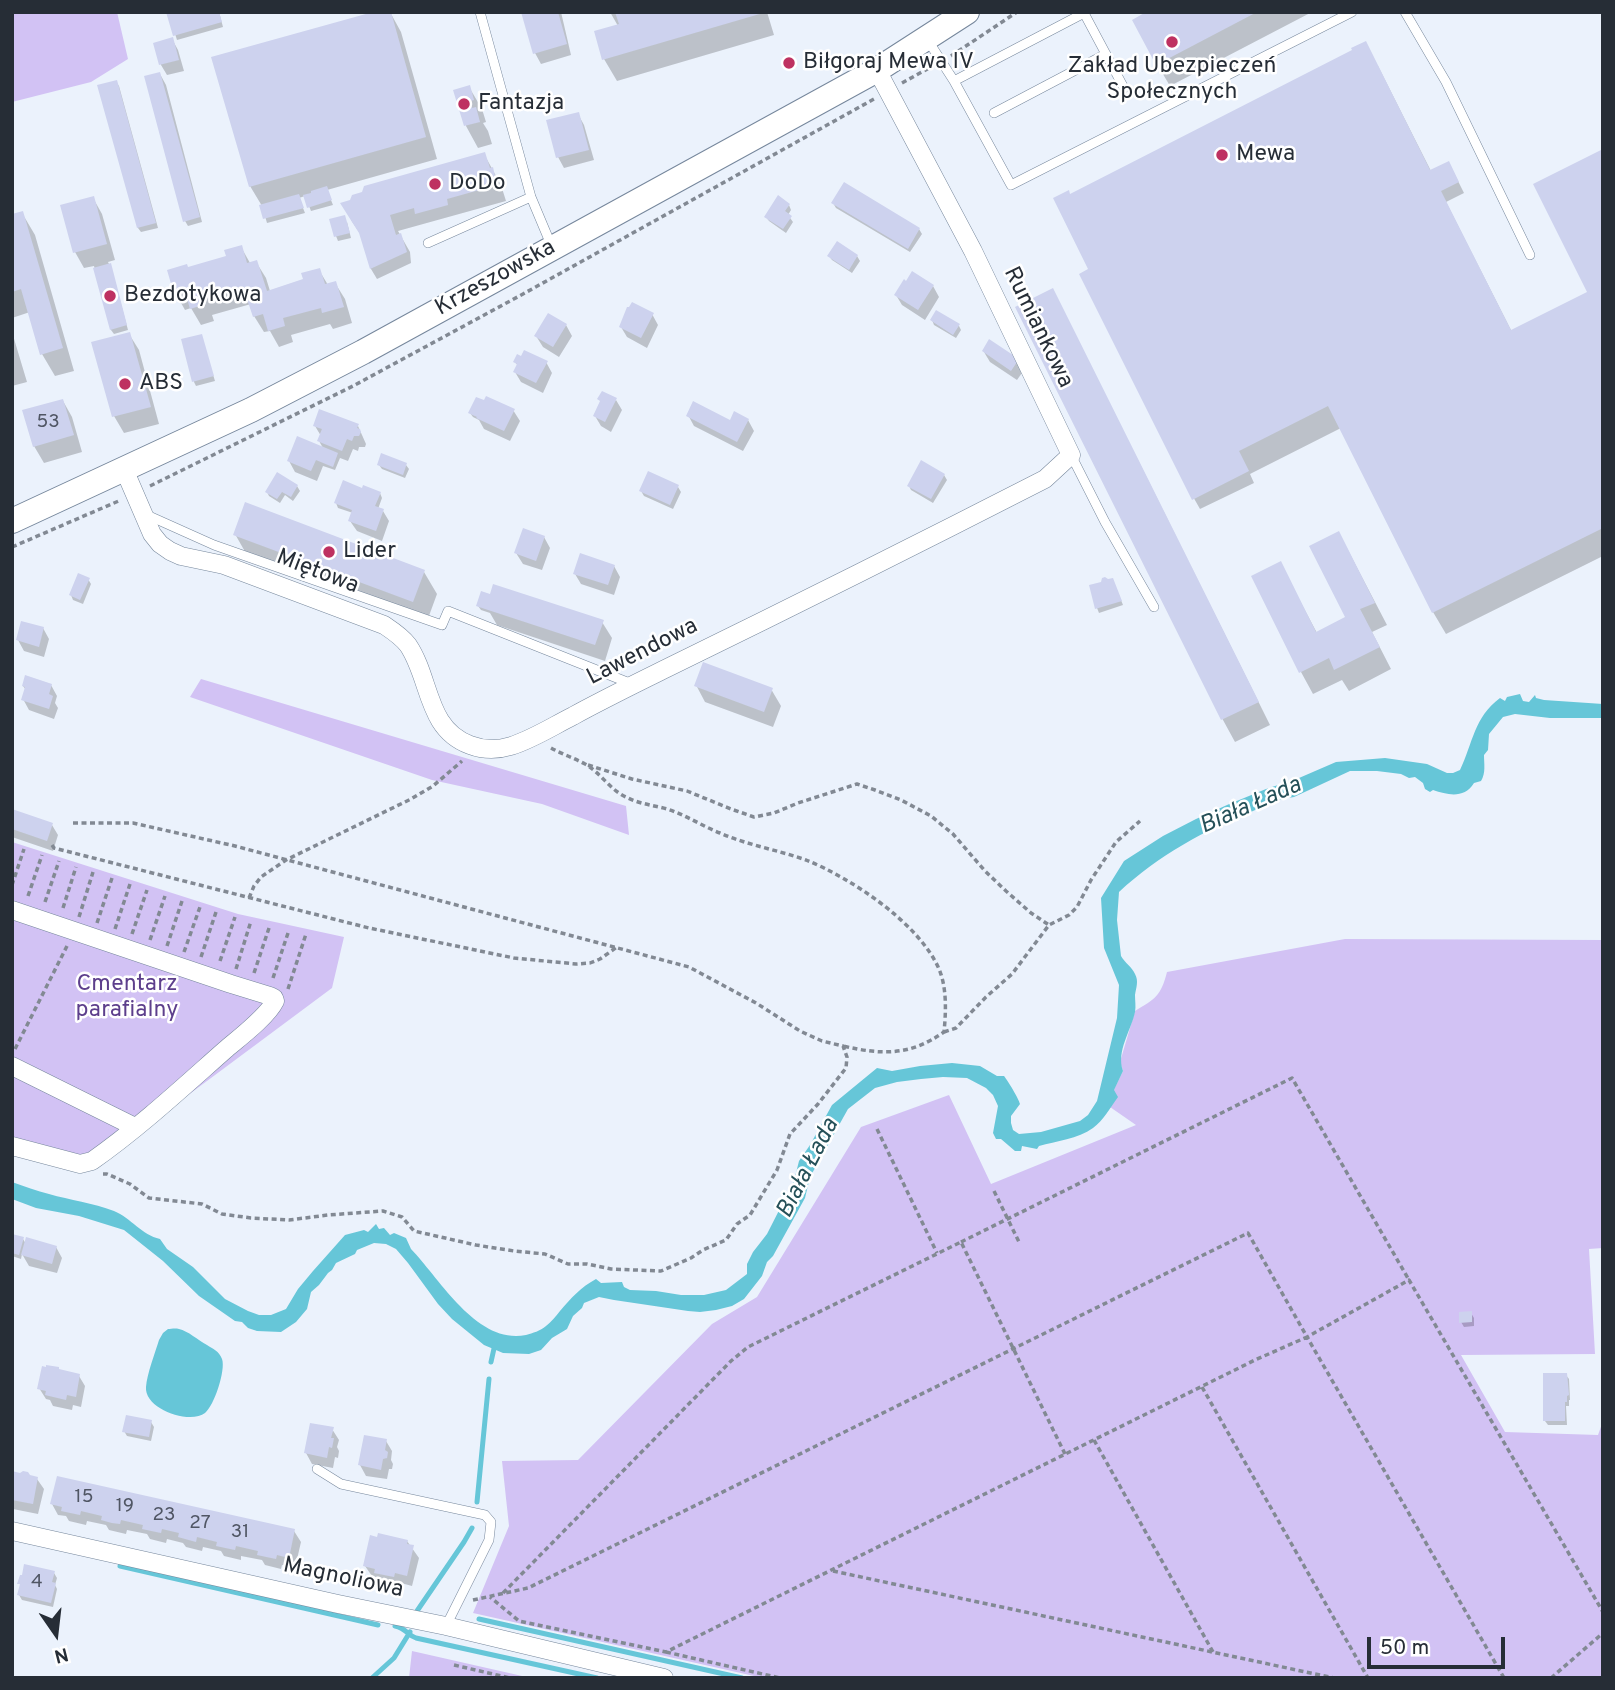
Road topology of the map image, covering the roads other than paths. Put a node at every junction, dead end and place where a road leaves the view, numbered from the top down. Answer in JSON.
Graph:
{"nodes":[{"id":1,"x":480,"y":12,"type":"edge"},
{"id":2,"x":967,"y":12,"type":"edge"},
{"id":3,"x":1352,"y":12,"type":"edge"},
{"id":4,"x":1405,"y":12,"type":"edge"},
{"id":5,"x":1085,"y":13,"type":"edge"},
{"id":6,"x":927,"y":39,"type":"junction"},
{"id":7,"x":1106,"y":54,"type":"junction"},
{"id":8,"x":877,"y":70,"type":"junction"},
{"id":9,"x":954,"y":82,"type":"junction"},
{"id":10,"x":1124,"y":88,"type":"dead end"},
{"id":11,"x":994,"y":113,"type":"dead end"},
{"id":12,"x":531,"y":197,"type":"junction"},
{"id":13,"x":428,"y":243,"type":"dead end"},
{"id":14,"x":553,"y":248,"type":"junction"},
{"id":15,"x":1530,"y":255,"type":"dead end"},
{"id":16,"x":1071,"y":455,"type":"junction"},
{"id":17,"x":124,"y":469,"type":"junction"},
{"id":18,"x":143,"y":514,"type":"junction"},
{"id":19,"x":12,"y":521,"type":"edge"},
{"id":20,"x":1154,"y":607,"type":"dead end"},
{"id":21,"x":633,"y":685,"type":"junction"},
{"id":22,"x":477,"y":747,"type":"joint"},
{"id":23,"x":25,"y":914,"type":"edge"},
{"id":24,"x":12,"y":1066,"type":"edge"},
{"id":25,"x":135,"y":1127,"type":"junction"},
{"id":26,"x":12,"y":1146,"type":"edge"},
{"id":27,"x":317,"y":1469,"type":"dead end"},
{"id":28,"x":12,"y":1531,"type":"edge"},
{"id":29,"x":446,"y":1626,"type":"junction"},
{"id":30,"x":664,"y":1678,"type":"edge"}],
"edges":[{"from":1,"to":12,"type":"lane"},
{"from":2,"to":6,"type":"main road","name":"Krzeszowska"},
{"from":3,"to":9,"type":"lane"},
{"from":4,"to":15,"type":"lane"},
{"from":5,"to":7,"type":"lane"},
{"from":5,"to":9,"type":"lane"},
{"from":6,"to":8,"type":"main road","name":"Krzeszowska"},
{"from":6,"to":9,"type":"lane"},
{"from":7,"to":10,"type":"lane"},
{"from":7,"to":11,"type":"lane"},
{"from":8,"to":14,"type":"main road","name":"Krzeszowska"},
{"from":8,"to":16,"type":"street","name":"Rumiankowa"},
{"from":12,"to":13,"type":"lane"},
{"from":12,"to":14,"type":"lane"},
{"from":14,"to":17,"type":"main road","name":"Krzeszowska"},
{"from":16,"to":20,"type":"lane","name":"Rumiankowa"},
{"from":16,"to":21,"type":"street","name":"Lawendowa"},
{"from":17,"to":18,"type":"street","name":"Miętowa"},
{"from":17,"to":19,"type":"main road","name":"Krzeszowska"},
{"from":18,"to":21,"type":"lane"},
{"from":18,"to":22,"type":"street","name":"Miętowa"},
{"from":21,"to":22,"type":"street","name":"Lawendowa"},
{"from":23,"to":25,"type":"street"},
{"from":24,"to":25,"type":"street"},
{"from":25,"to":26,"type":"street"},
{"from":27,"to":29,"type":"lane"},
{"from":28,"to":29,"type":"street","name":"Magnoliowa"},
{"from":29,"to":30,"type":"street","name":"Magnoliowa"}]}
